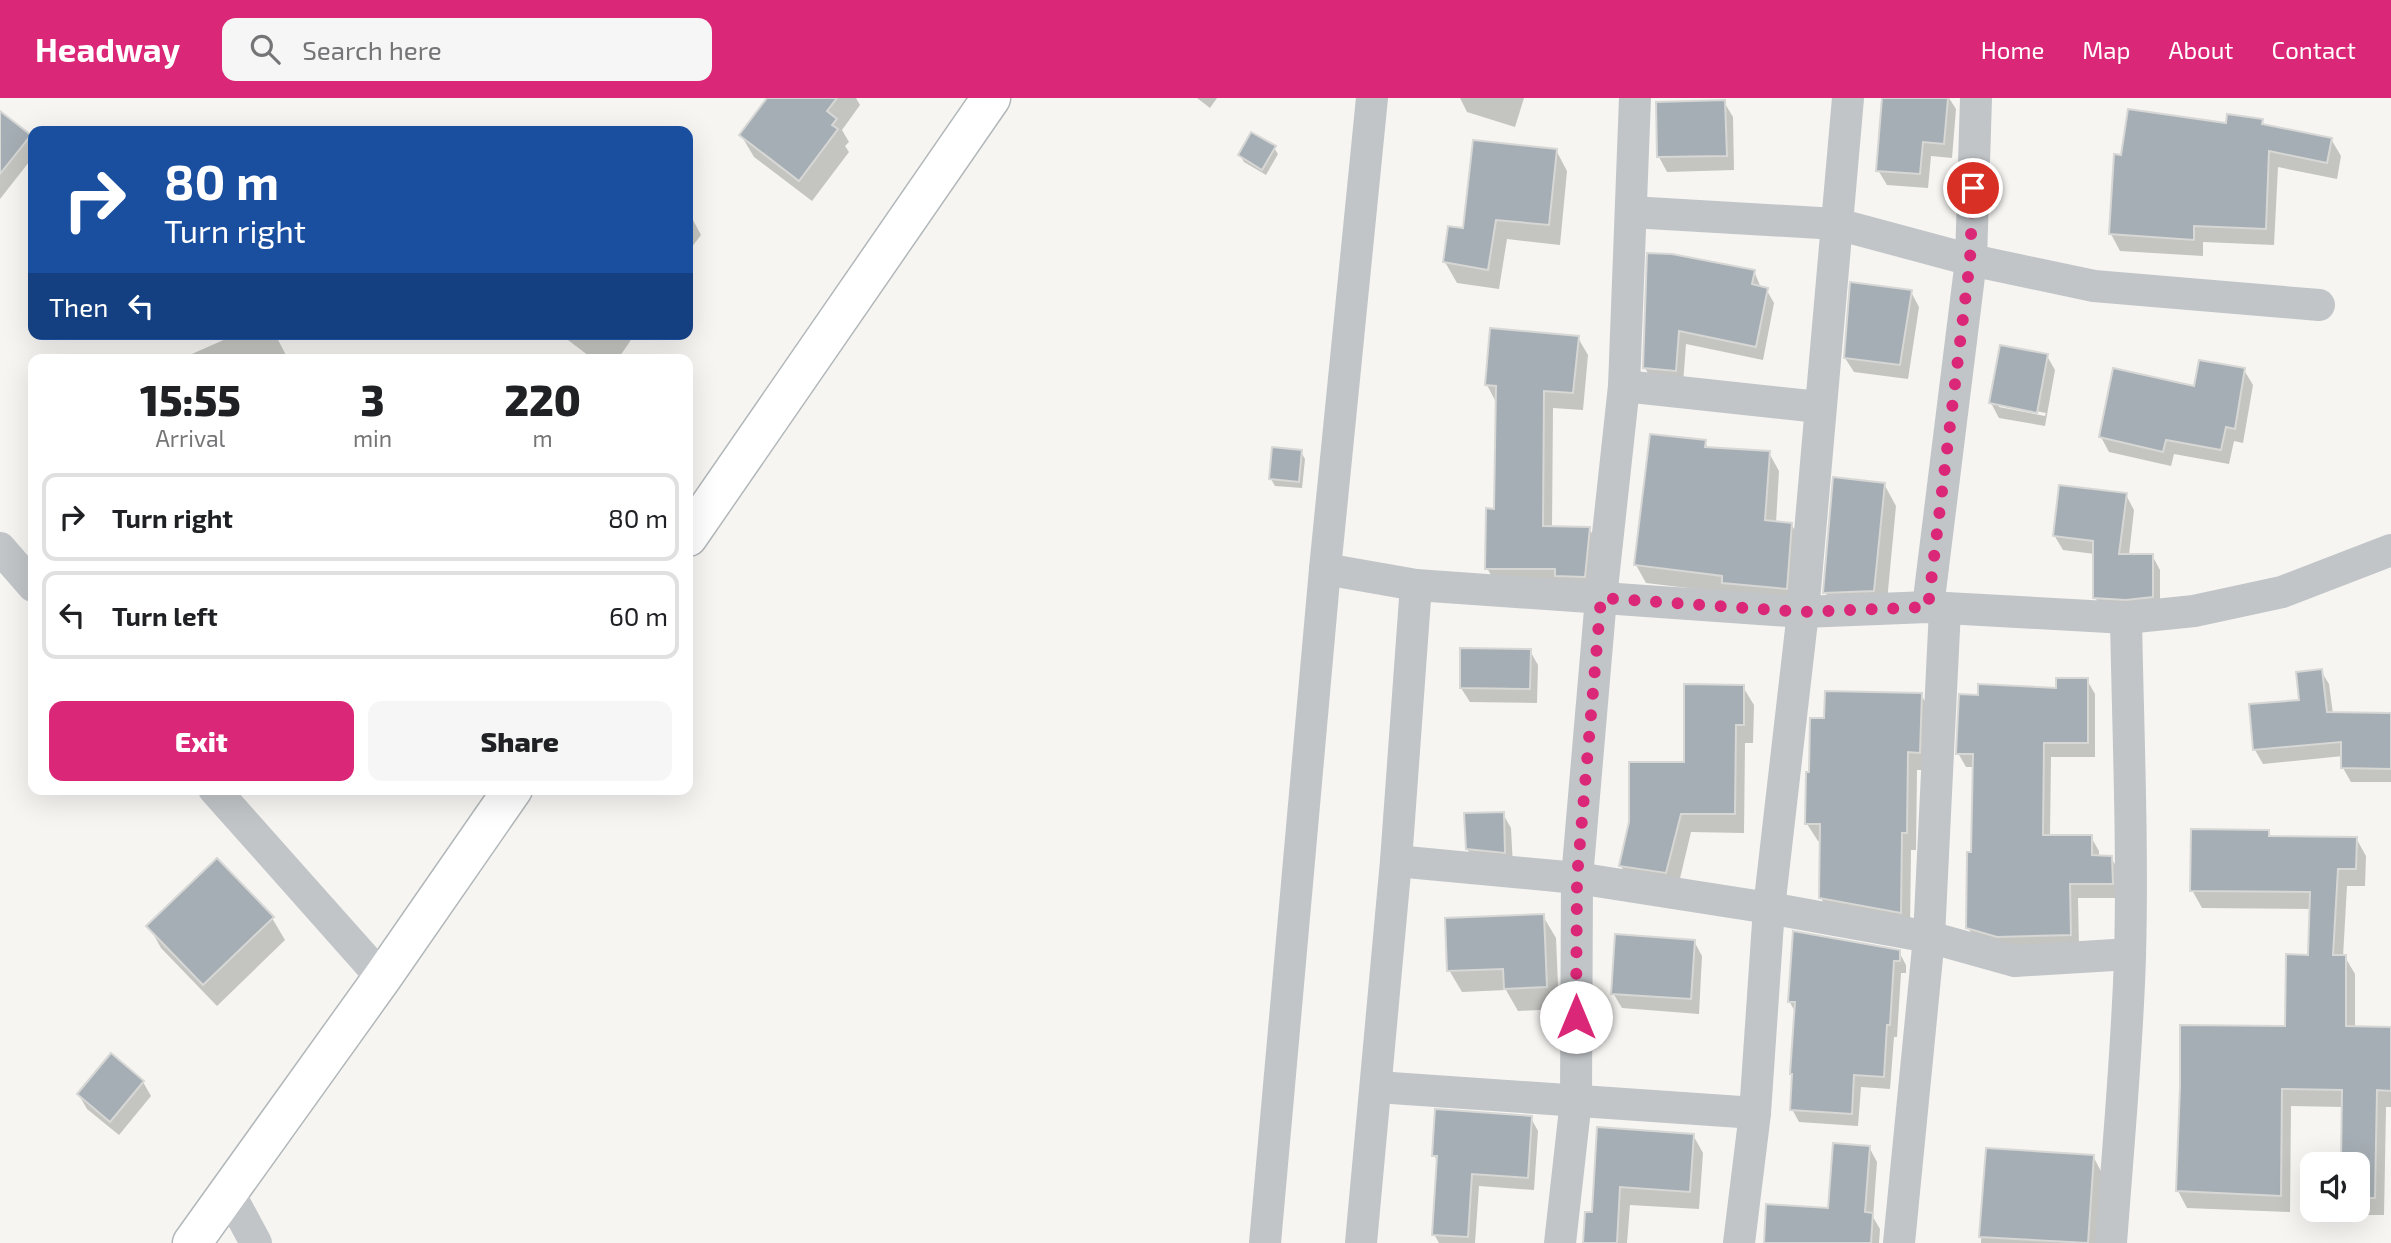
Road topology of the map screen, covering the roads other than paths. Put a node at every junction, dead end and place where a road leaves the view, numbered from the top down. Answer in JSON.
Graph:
{"nodes":[{"id":1,"x":991,"y":98,"type":"edge"},
{"id":2,"x":1372,"y":98,"type":"edge"},
{"id":3,"x":1635,"y":98,"type":"edge"},
{"id":4,"x":1848,"y":98,"type":"edge"},
{"id":5,"x":1976,"y":98,"type":"edge"},
{"id":6,"x":1632,"y":212,"type":"junction"},
{"id":7,"x":1837,"y":224,"type":"junction"},
{"id":8,"x":1970,"y":260,"type":"junction"},
{"id":9,"x":2319,"y":304,"type":"dead end"},
{"id":10,"x":1624,"y":386,"type":"junction"},
{"id":11,"x":1819,"y":407,"type":"junction"},
{"id":12,"x":693,"y":530,"type":"edge"},
{"id":13,"x":0,"y":548,"type":"edge"},
{"id":14,"x":2391,"y":550,"type":"edge"},
{"id":15,"x":1325,"y":569,"type":"junction"},
{"id":16,"x":28,"y":580,"type":"edge"},
{"id":17,"x":1416,"y":584,"type":"junction"},
{"id":18,"x":1601,"y":598,"type":"junction"},
{"id":19,"x":1936,"y":608,"type":"junction"},
{"id":20,"x":1803,"y":612,"type":"junction"},
{"id":21,"x":2126,"y":618,"type":"junction"},
{"id":22,"x":219,"y":795,"type":"edge"},
{"id":23,"x":509,"y":795,"type":"edge"},
{"id":24,"x":1396,"y":861,"type":"junction"},
{"id":25,"x":1577,"y":878,"type":"junction"},
{"id":26,"x":1769,"y":908,"type":"junction"},
{"id":27,"x":1929,"y":937,"type":"junction"},
{"id":28,"x":2130,"y":954,"type":"junction"},
{"id":29,"x":382,"y":978,"type":"junction"},
{"id":30,"x":1377,"y":1087,"type":"junction"},
{"id":31,"x":1576,"y":1100,"type":"junction"},
{"id":32,"x":1755,"y":1113,"type":"junction"},
{"id":33,"x":229,"y":1193,"type":"junction"},
{"id":34,"x":192,"y":1243,"type":"edge"},
{"id":35,"x":256,"y":1243,"type":"edge"},
{"id":36,"x":1265,"y":1243,"type":"edge"},
{"id":37,"x":1362,"y":1243,"type":"edge"},
{"id":38,"x":1560,"y":1243,"type":"edge"},
{"id":39,"x":1739,"y":1243,"type":"edge"},
{"id":40,"x":1899,"y":1243,"type":"edge"},
{"id":41,"x":2111,"y":1243,"type":"edge"}],
"edges":[{"from":1,"to":12,"type":"main road"},
{"from":2,"to":15,"type":"street"},
{"from":3,"to":6,"type":"street"},
{"from":4,"to":7,"type":"street"},
{"from":5,"to":8,"type":"street"},
{"from":6,"to":7,"type":"street"},
{"from":6,"to":10,"type":"street"},
{"from":7,"to":8,"type":"street"},
{"from":7,"to":11,"type":"street"},
{"from":8,"to":9,"type":"street"},
{"from":8,"to":19,"type":"street"},
{"from":10,"to":11,"type":"street"},
{"from":10,"to":18,"type":"street"},
{"from":11,"to":20,"type":"street"},
{"from":13,"to":16,"type":"street"},
{"from":14,"to":21,"type":"street"},
{"from":15,"to":17,"type":"street"},
{"from":15,"to":36,"type":"street"},
{"from":17,"to":18,"type":"street"},
{"from":17,"to":24,"type":"street"},
{"from":18,"to":20,"type":"street"},
{"from":18,"to":25,"type":"street"},
{"from":19,"to":20,"type":"street"},
{"from":19,"to":21,"type":"street"},
{"from":19,"to":27,"type":"street"},
{"from":20,"to":26,"type":"street"},
{"from":21,"to":28,"type":"street"},
{"from":22,"to":29,"type":"street"},
{"from":23,"to":29,"type":"main road"},
{"from":24,"to":25,"type":"street"},
{"from":24,"to":30,"type":"street"},
{"from":25,"to":26,"type":"street"},
{"from":25,"to":31,"type":"street"},
{"from":26,"to":27,"type":"street"},
{"from":26,"to":32,"type":"street"},
{"from":27,"to":28,"type":"street"},
{"from":27,"to":40,"type":"street"},
{"from":28,"to":41,"type":"street"},
{"from":29,"to":33,"type":"main road"},
{"from":30,"to":31,"type":"street"},
{"from":30,"to":37,"type":"street"},
{"from":31,"to":32,"type":"street"},
{"from":31,"to":38,"type":"street"},
{"from":32,"to":39,"type":"street"},
{"from":33,"to":34,"type":"main road"},
{"from":33,"to":35,"type":"street"}]}
